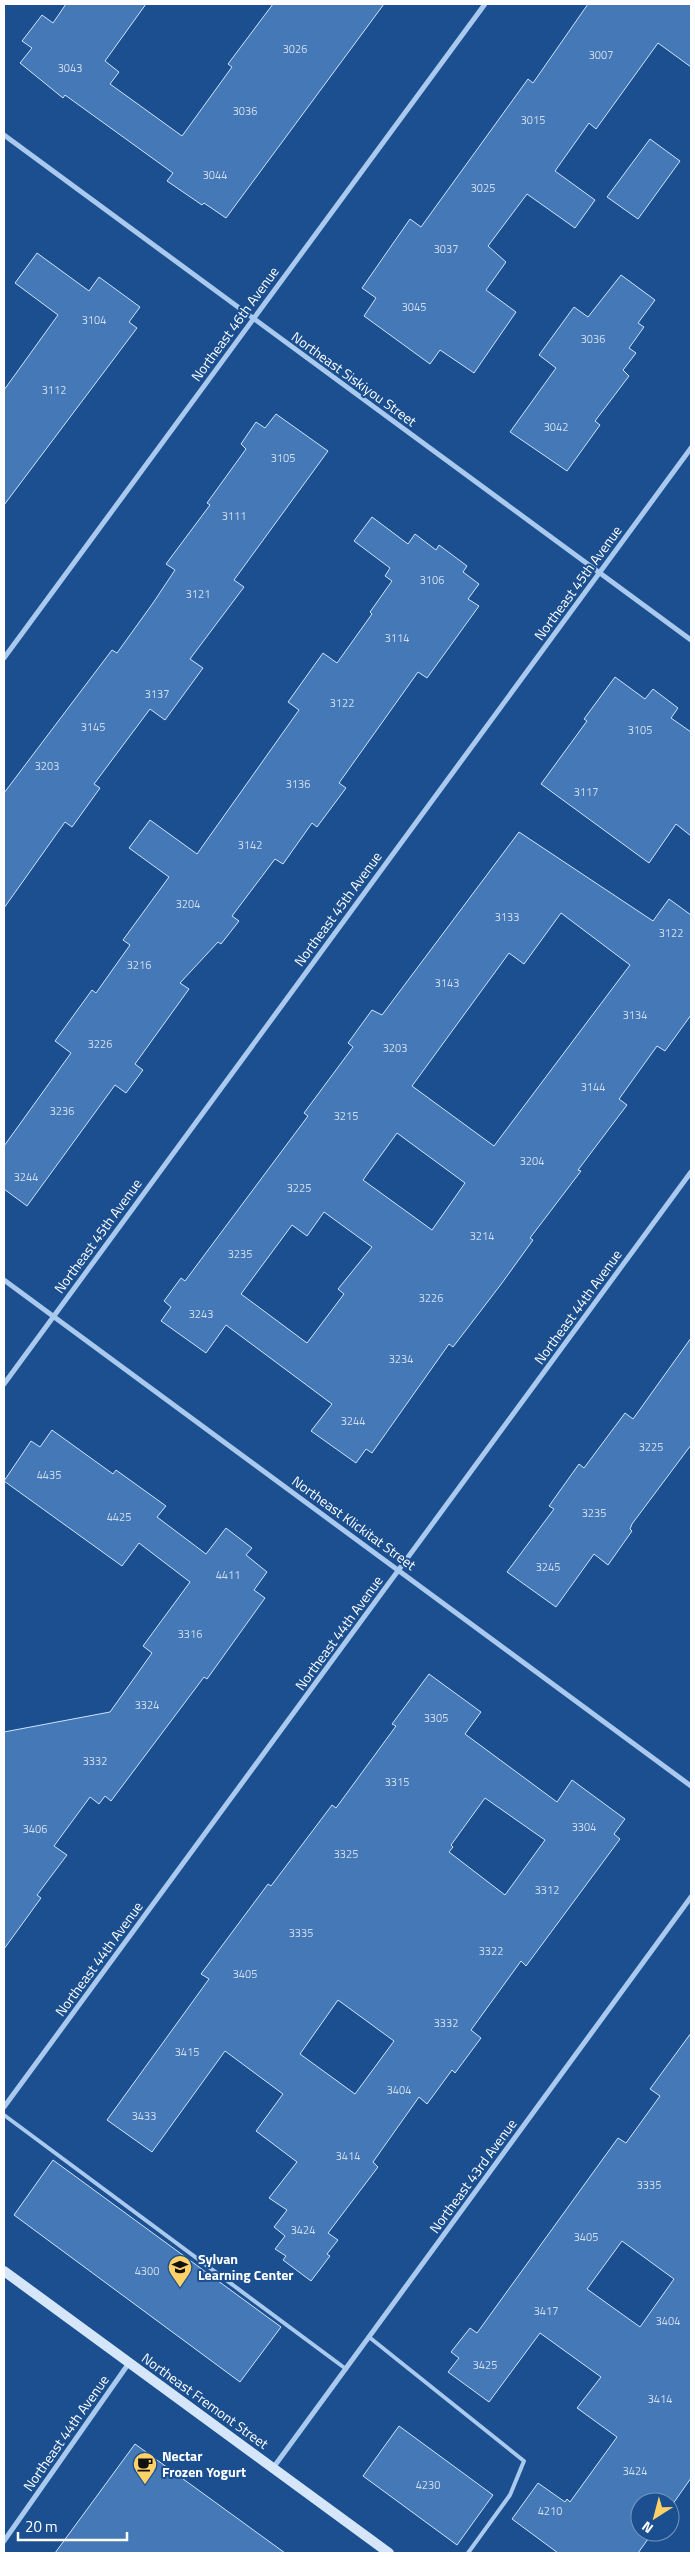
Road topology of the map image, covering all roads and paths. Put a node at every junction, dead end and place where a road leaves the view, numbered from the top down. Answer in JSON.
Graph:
{"nodes":[{"id":1,"x":485,"y":4,"type":"edge"},
{"id":2,"x":4,"y":135,"type":"edge"},
{"id":3,"x":252,"y":318,"type":"junction"},
{"id":4,"x":691,"y":448,"type":"edge"},
{"id":5,"x":600,"y":573,"type":"junction"},
{"id":6,"x":691,"y":640,"type":"edge"},
{"id":7,"x":4,"y":658,"type":"edge"},
{"id":8,"x":691,"y":1172,"type":"edge"},
{"id":9,"x":4,"y":1280,"type":"edge"},
{"id":10,"x":53,"y":1316,"type":"junction"},
{"id":11,"x":4,"y":1384,"type":"edge"},
{"id":12,"x":398,"y":1570,"type":"junction"},
{"id":13,"x":691,"y":1786,"type":"edge"},
{"id":14,"x":691,"y":1897,"type":"edge"},
{"id":15,"x":4,"y":2107,"type":"edge"},
{"id":16,"x":4,"y":2115,"type":"edge"},
{"id":17,"x":4,"y":2271,"type":"edge"},
{"id":18,"x":369,"y":2337,"type":"junction"},
{"id":19,"x":130,"y":2363,"type":"junction"},
{"id":20,"x":346,"y":2369,"type":"junction"},
{"id":21,"x":273,"y":2468,"type":"junction"},
{"id":22,"x":4,"y":2541,"type":"edge"},
{"id":23,"x":389,"y":2553,"type":"edge"},
{"id":24,"x":468,"y":2553,"type":"edge"}],
"edges":[{"from":1,"to":3,"type":"street","name":"Northeast 46th Avenue"},
{"from":2,"to":3,"type":"street","name":"Northeast Siskiyou Street"},
{"from":3,"to":5,"type":"street","name":"Northeast Siskiyou Street"},
{"from":3,"to":7,"type":"street","name":"Northeast 46th Avenue"},
{"from":4,"to":5,"type":"street","name":"Northeast 45th Avenue"},
{"from":5,"to":6,"type":"street","name":"Northeast Siskiyou Street"},
{"from":5,"to":10,"type":"street","name":"Northeast 45th Avenue"},
{"from":8,"to":12,"type":"street","name":"Northeast 44th Avenue"},
{"from":9,"to":10,"type":"street","name":"Northeast Klickitat Street"},
{"from":10,"to":11,"type":"street","name":"Northeast 45th Avenue"},
{"from":10,"to":12,"type":"street","name":"Northeast Klickitat Street"},
{"from":12,"to":13,"type":"street","name":"Northeast Klickitat Street"},
{"from":12,"to":15,"type":"street","name":"Northeast 44th Avenue"},
{"from":14,"to":18,"type":"street","name":"Northeast 43rd Avenue"},
{"from":16,"to":20,"type":"lane"},
{"from":17,"to":19,"type":"main road","name":"Northeast Fremont Street"},
{"from":18,"to":20,"type":"street","name":"Northeast 43rd Avenue"},
{"from":18,"to":24,"type":"lane"},
{"from":19,"to":21,"type":"main road","name":"Northeast Fremont Street"},
{"from":19,"to":22,"type":"street","name":"Northeast 44th Avenue"},
{"from":20,"to":21,"type":"street","name":"Northeast 43rd Avenue"},
{"from":21,"to":23,"type":"main road","name":"Northeast Fremont Street"}]}
